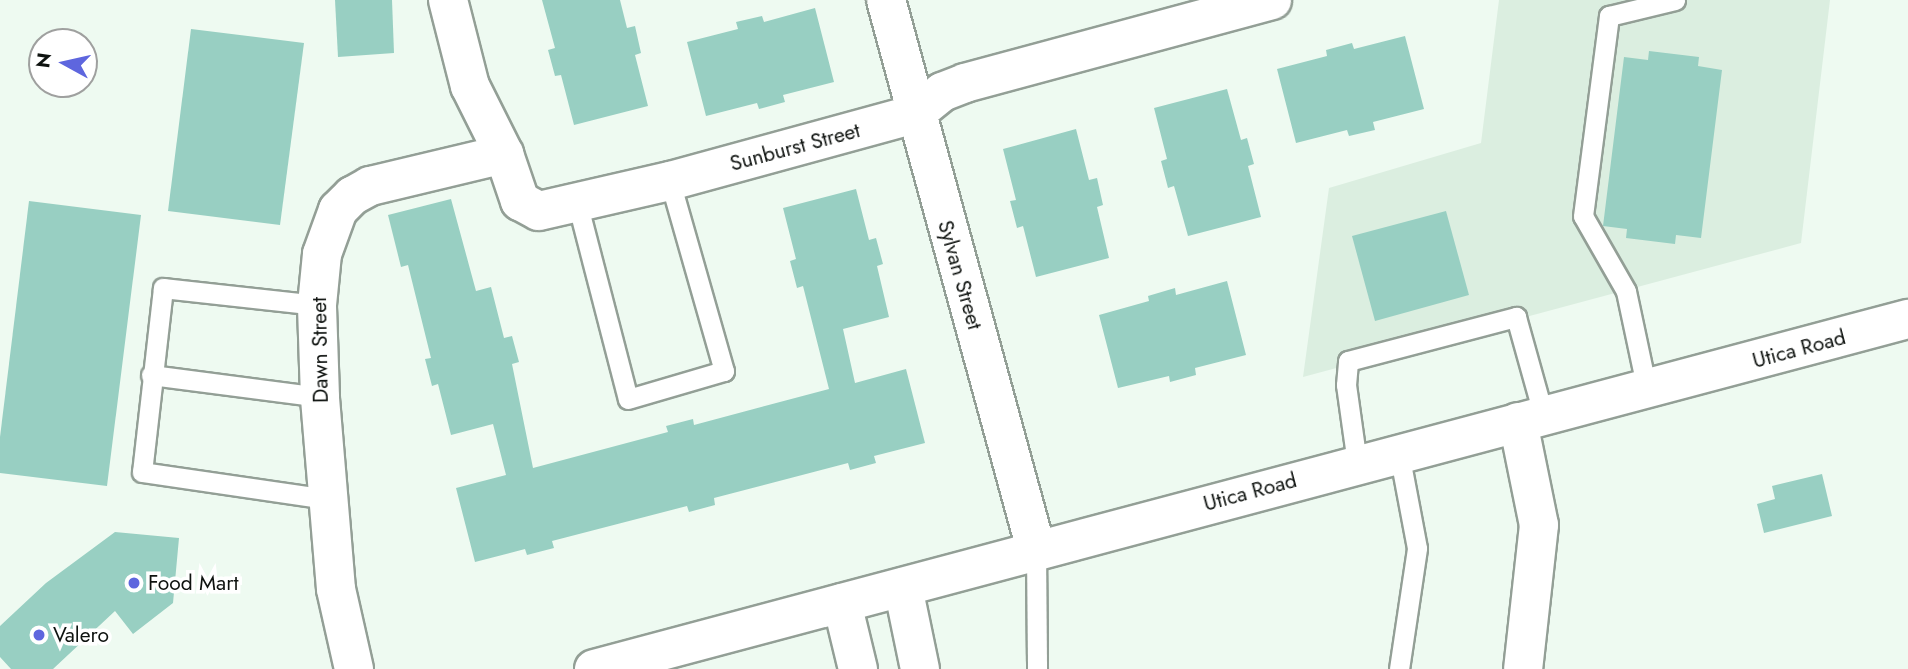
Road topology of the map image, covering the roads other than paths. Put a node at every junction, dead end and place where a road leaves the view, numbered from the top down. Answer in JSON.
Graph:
{"nodes":[{"id":1,"x":448,"y":0,"type":"edge"},
{"id":2,"x":886,"y":0,"type":"edge"},
{"id":3,"x":1272,"y":0,"type":"edge"},
{"id":4,"x":1675,"y":0,"type":"edge"},
{"id":5,"x":915,"y":114,"type":"junction"},
{"id":6,"x":504,"y":154,"type":"junction"},
{"id":7,"x":670,"y":181,"type":"junction"},
{"id":8,"x":577,"y":202,"type":"junction"},
{"id":9,"x":317,"y":305,"type":"junction"},
{"id":10,"x":1908,"y":319,"type":"edge"},
{"id":11,"x":151,"y":375,"type":"junction"},
{"id":12,"x":1647,"y":390,"type":"junction"},
{"id":13,"x":320,"y":397,"type":"junction"},
{"id":14,"x":1531,"y":418,"type":"junction"},
{"id":15,"x":1399,"y":453,"type":"junction"},
{"id":16,"x":1357,"y":463,"type":"junction"},
{"id":17,"x":328,"y":499,"type":"junction"},
{"id":18,"x":1036,"y":549,"type":"junction"},
{"id":19,"x":903,"y":587,"type":"junction"},
{"id":20,"x":842,"y":603,"type":"junction"},
{"id":21,"x":355,"y":669,"type":"edge"},
{"id":22,"x":594,"y":669,"type":"edge"},
{"id":23,"x":858,"y":669,"type":"edge"},
{"id":24,"x":920,"y":669,"type":"edge"},
{"id":25,"x":1037,"y":669,"type":"edge"},
{"id":26,"x":1399,"y":669,"type":"edge"},
{"id":27,"x":1523,"y":669,"type":"edge"}],
"edges":[{"from":1,"to":6,"type":"street","name":"Sunburst Street"},
{"from":2,"to":5,"type":"street","name":"Sylvan Street"},
{"from":3,"to":5,"type":"street","name":"Sunburst Street"},
{"from":4,"to":12,"type":"lane"},
{"from":5,"to":7,"type":"street","name":"Sunburst Street"},
{"from":5,"to":18,"type":"street","name":"Sylvan Street"},
{"from":6,"to":8,"type":"street","name":"Sunburst Street"},
{"from":6,"to":9,"type":"street","name":"Dawn Street"},
{"from":7,"to":8,"type":"street","name":"Sunburst Street"},
{"from":7,"to":8,"type":"lane"},
{"from":9,"to":11,"type":"lane"},
{"from":9,"to":13,"type":"street","name":"Dawn Street"},
{"from":10,"to":12,"type":"street","name":"Utica Road"},
{"from":11,"to":13,"type":"lane"},
{"from":11,"to":17,"type":"lane"},
{"from":12,"to":14,"type":"street","name":"Utica Road"},
{"from":13,"to":17,"type":"street","name":"Dawn Street"},
{"from":14,"to":15,"type":"street","name":"Utica Road"},
{"from":14,"to":16,"type":"lane"},
{"from":14,"to":27,"type":"street"},
{"from":15,"to":16,"type":"street","name":"Utica Road"},
{"from":15,"to":26,"type":"lane"},
{"from":16,"to":18,"type":"street","name":"Utica Road"},
{"from":17,"to":21,"type":"street","name":"Dawn Street"},
{"from":18,"to":19,"type":"street","name":"Utica Road"},
{"from":18,"to":25,"type":"lane"},
{"from":19,"to":20,"type":"street","name":"Utica Road"},
{"from":19,"to":24,"type":"street"},
{"from":20,"to":22,"type":"street","name":"Utica Road"},
{"from":20,"to":23,"type":"street"}]}
